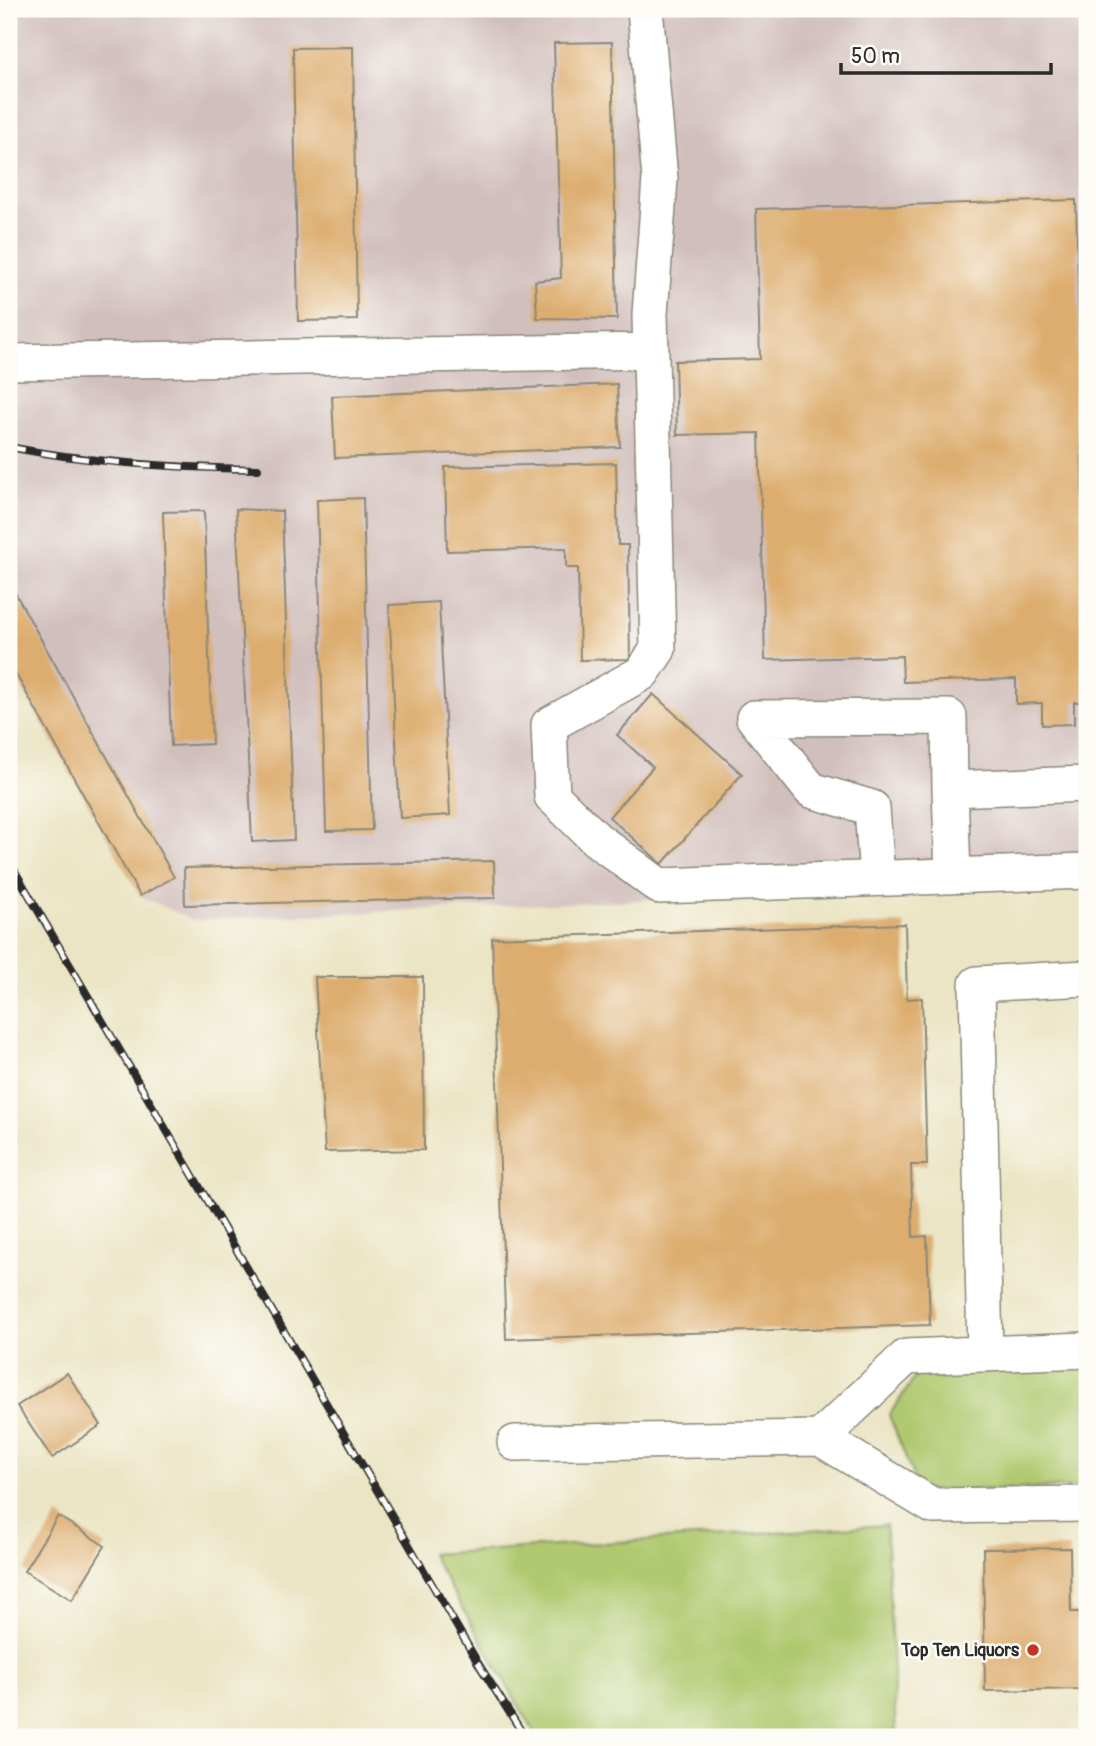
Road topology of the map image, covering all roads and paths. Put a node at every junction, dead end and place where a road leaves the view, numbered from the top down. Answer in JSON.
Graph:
{"nodes":[{"id":1,"x":645,"y":9,"type":"edge"},
{"id":2,"x":651,"y":351,"type":"junction"},
{"id":3,"x":9,"y":362,"type":"edge"},
{"id":4,"x":1087,"y":784,"type":"edge"},
{"id":5,"x":950,"y":789,"type":"junction"},
{"id":6,"x":1087,"y":871,"type":"edge"},
{"id":7,"x":953,"y":875,"type":"junction"},
{"id":8,"x":877,"y":878,"type":"junction"},
{"id":9,"x":1087,"y":978,"type":"edge"},
{"id":10,"x":1087,"y":1350,"type":"edge"},
{"id":11,"x":985,"y":1354,"type":"junction"},
{"id":12,"x":820,"y":1438,"type":"junction"},
{"id":13,"x":515,"y":1443,"type":"dead end"},
{"id":14,"x":1087,"y":1504,"type":"edge"}],
"edges":[{"from":1,"to":2,"type":"lane"},
{"from":2,"to":3,"type":"lane"},
{"from":2,"to":8,"type":"lane"},
{"from":4,"to":5,"type":"lane"},
{"from":5,"to":7,"type":"lane"},
{"from":5,"to":8,"type":"lane"},
{"from":6,"to":7,"type":"lane"},
{"from":7,"to":8,"type":"lane"},
{"from":9,"to":11,"type":"lane"},
{"from":10,"to":11,"type":"lane"},
{"from":11,"to":12,"type":"lane"},
{"from":12,"to":13,"type":"lane"},
{"from":12,"to":14,"type":"lane"}]}
